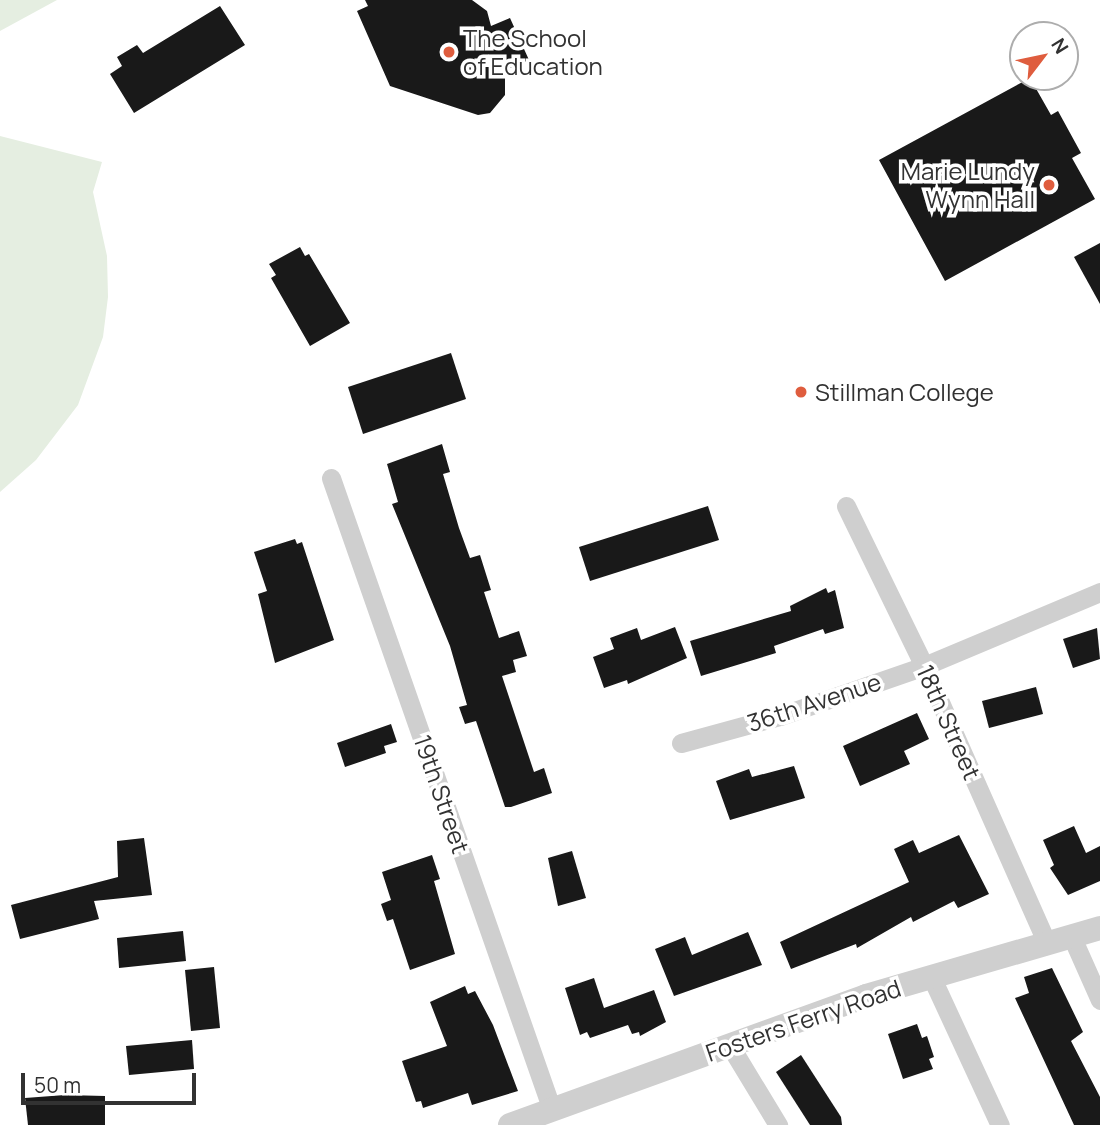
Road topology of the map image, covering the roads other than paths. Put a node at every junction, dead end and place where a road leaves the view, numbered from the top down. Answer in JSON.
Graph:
{"nodes":[{"id":1,"x":331,"y":478,"type":"dead end"},
{"id":2,"x":846,"y":506,"type":"dead end"},
{"id":3,"x":1100,"y":592,"type":"edge"},
{"id":4,"x":924,"y":666,"type":"junction"},
{"id":5,"x":681,"y":743,"type":"dead end"},
{"id":6,"x":1100,"y":928,"type":"edge"},
{"id":7,"x":1071,"y":935,"type":"junction"},
{"id":8,"x":1046,"y":941,"type":"junction"},
{"id":9,"x":931,"y":976,"type":"junction"},
{"id":10,"x":1100,"y":1000,"type":"edge"},
{"id":11,"x":729,"y":1044,"type":"junction"},
{"id":12,"x":552,"y":1110,"type":"junction"},
{"id":13,"x":510,"y":1125,"type":"edge"},
{"id":14,"x":778,"y":1125,"type":"edge"},
{"id":15,"x":1000,"y":1125,"type":"edge"}],
"edges":[{"from":1,"to":12,"type":"street","name":"19th Street"},
{"from":2,"to":4,"type":"street","name":"18th Street"},
{"from":3,"to":4,"type":"street","name":"36th Avenue"},
{"from":4,"to":5,"type":"street","name":"36th Avenue"},
{"from":4,"to":8,"type":"street","name":"18th Street"},
{"from":6,"to":7,"type":"street","name":"Fosters Ferry Road"},
{"from":7,"to":8,"type":"street","name":"Fosters Ferry Road"},
{"from":7,"to":10,"type":"street"},
{"from":8,"to":9,"type":"street","name":"Fosters Ferry Road"},
{"from":9,"to":11,"type":"street","name":"Fosters Ferry Road"},
{"from":9,"to":15,"type":"street"},
{"from":11,"to":12,"type":"street","name":"Fosters Ferry Road"},
{"from":11,"to":14,"type":"street"},
{"from":12,"to":13,"type":"street","name":"Fosters Ferry Road"}]}
